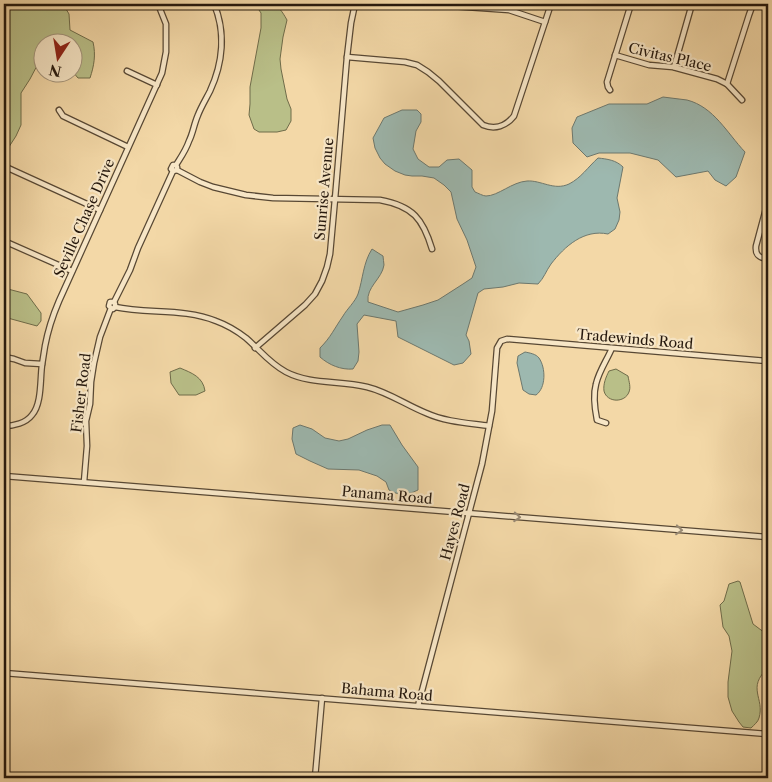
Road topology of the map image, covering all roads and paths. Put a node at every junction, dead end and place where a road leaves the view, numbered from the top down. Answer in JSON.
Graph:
{"nodes":[{"id":1,"x":158,"y":4,"type":"edge"},
{"id":2,"x":214,"y":4,"type":"edge"},
{"id":3,"x":355,"y":4,"type":"edge"},
{"id":4,"x":441,"y":4,"type":"edge"},
{"id":5,"x":551,"y":4,"type":"edge"},
{"id":6,"x":632,"y":4,"type":"edge"},
{"id":7,"x":692,"y":4,"type":"edge"},
{"id":8,"x":753,"y":4,"type":"edge"},
{"id":9,"x":545,"y":22,"type":"junction"},
{"id":10,"x":615,"y":55,"type":"junction"},
{"id":11,"x":346,"y":57,"type":"junction"},
{"id":12,"x":674,"y":67,"type":"junction"},
{"id":13,"x":127,"y":71,"type":"dead end"},
{"id":14,"x":728,"y":84,"type":"junction"},
{"id":15,"x":157,"y":85,"type":"junction"},
{"id":16,"x":610,"y":90,"type":"dead end"},
{"id":17,"x":742,"y":100,"type":"dead end"},
{"id":18,"x":59,"y":110,"type":"dead end"},
{"id":19,"x":128,"y":146,"type":"junction"},
{"id":20,"x":8,"y":168,"type":"dead end"},
{"id":21,"x":175,"y":169,"type":"junction"},
{"id":22,"x":335,"y":199,"type":"junction"},
{"id":23,"x":768,"y":201,"type":"edge"},
{"id":24,"x":100,"y":210,"type":"junction"},
{"id":25,"x":4,"y":241,"type":"edge"},
{"id":26,"x":432,"y":249,"type":"dead end"},
{"id":27,"x":768,"y":259,"type":"edge"},
{"id":28,"x":72,"y":271,"type":"junction"},
{"id":29,"x":113,"y":306,"type":"junction"},
{"id":30,"x":501,"y":341,"type":"joint"},
{"id":31,"x":255,"y":348,"type":"junction"},
{"id":32,"x":612,"y":348,"type":"junction"},
{"id":33,"x":4,"y":357,"type":"edge"},
{"id":34,"x":768,"y":360,"type":"edge"},
{"id":35,"x":42,"y":364,"type":"junction"},
{"id":36,"x":606,"y":423,"type":"dead end"},
{"id":37,"x":4,"y":426,"type":"edge"},
{"id":38,"x":489,"y":426,"type":"junction"},
{"id":39,"x":4,"y":476,"type":"edge"},
{"id":40,"x":84,"y":482,"type":"junction"},
{"id":41,"x":468,"y":513,"type":"junction"},
{"id":42,"x":768,"y":537,"type":"edge"},
{"id":43,"x":4,"y":673,"type":"edge"},
{"id":44,"x":322,"y":698,"type":"junction"},
{"id":45,"x":418,"y":706,"type":"junction"},
{"id":46,"x":768,"y":734,"type":"edge"},
{"id":47,"x":315,"y":778,"type":"edge"}],
"edges":[{"from":1,"to":15,"type":"street","name":"Seville Chase Drive"},
{"from":2,"to":21,"type":"street","name":"Fisher Road"},
{"from":3,"to":11,"type":"street","name":"Sunrise Avenue"},
{"from":4,"to":9,"type":"street"},
{"from":5,"to":9,"type":"street"},
{"from":6,"to":10,"type":"street"},
{"from":7,"to":12,"type":"street"},
{"from":8,"to":14,"type":"street"},
{"from":9,"to":11,"type":"street"},
{"from":10,"to":12,"type":"street","name":"Civitas Place"},
{"from":10,"to":16,"type":"street"},
{"from":11,"to":22,"type":"street","name":"Sunrise Avenue"},
{"from":12,"to":14,"type":"street","name":"Civitas Place"},
{"from":13,"to":15,"type":"street"},
{"from":14,"to":17,"type":"street","name":"Civitas Place"},
{"from":15,"to":19,"type":"street","name":"Seville Chase Drive"},
{"from":18,"to":19,"type":"street"},
{"from":19,"to":24,"type":"street","name":"Seville Chase Drive"},
{"from":20,"to":24,"type":"street"},
{"from":21,"to":22,"type":"street"},
{"from":21,"to":29,"type":"street","name":"Fisher Road"},
{"from":22,"to":26,"type":"street"},
{"from":22,"to":31,"type":"street","name":"Sunrise Avenue"},
{"from":23,"to":27,"type":"street"},
{"from":24,"to":28,"type":"street","name":"Seville Chase Drive"},
{"from":25,"to":28,"type":"street"},
{"from":28,"to":35,"type":"street","name":"Seville Chase Drive"},
{"from":29,"to":31,"type":"street"},
{"from":29,"to":40,"type":"street","name":"Fisher Road"},
{"from":30,"to":32,"type":"street","name":"Tradewinds Road"},
{"from":30,"to":38,"type":"street","name":"Hayes Road"},
{"from":31,"to":38,"type":"street"},
{"from":32,"to":34,"type":"street","name":"Tradewinds Road"},
{"from":32,"to":36,"type":"street"},
{"from":33,"to":35,"type":"street"},
{"from":35,"to":37,"type":"street","name":"Seville Chase Drive"},
{"from":38,"to":41,"type":"street","name":"Hayes Road"},
{"from":39,"to":40,"type":"street","name":"Panama Road"},
{"from":40,"to":41,"type":"street","name":"Panama Road"},
{"from":41,"to":42,"type":"street","name":"Panama Road","one_way":true},
{"from":41,"to":45,"type":"street","name":"Hayes Road"},
{"from":43,"to":44,"type":"street","name":"Bahama Road"},
{"from":44,"to":45,"type":"street","name":"Bahama Road"},
{"from":44,"to":47,"type":"street"},
{"from":45,"to":46,"type":"street","name":"Bahama Road"}]}
